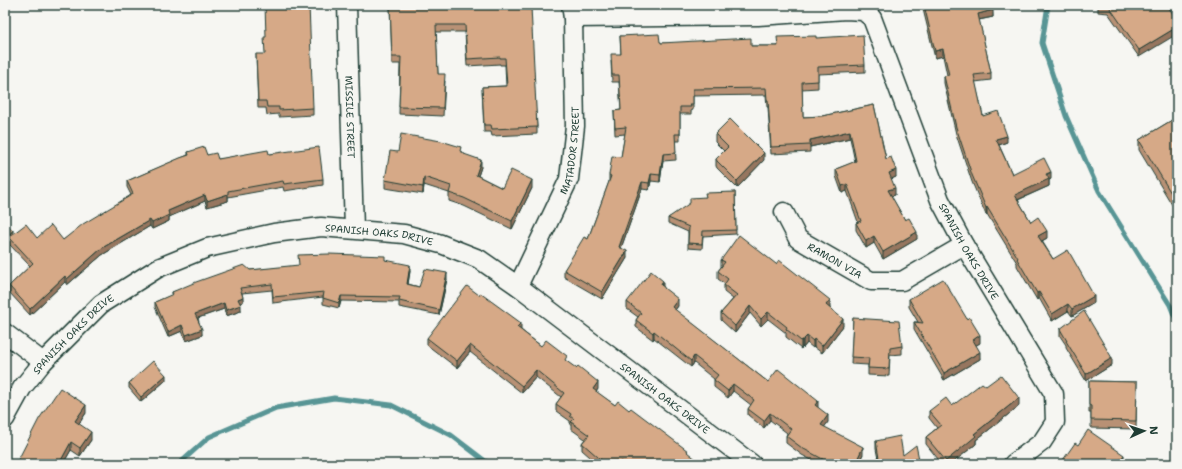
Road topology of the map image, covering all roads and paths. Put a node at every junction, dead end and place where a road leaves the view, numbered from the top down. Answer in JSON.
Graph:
{"nodes":[{"id":1,"x":347,"y":5,"type":"edge"},
{"id":2,"x":572,"y":12,"type":"edge"},
{"id":3,"x":784,"y":212,"type":"dead end"},
{"id":4,"x":354,"y":229,"type":"junction"},
{"id":5,"x":964,"y":245,"type":"junction"},
{"id":6,"x":518,"y":286,"type":"junction"},
{"id":7,"x":5,"y":333,"type":"edge"},
{"id":8,"x":43,"y":362,"type":"junction"},
{"id":9,"x":5,"y":419,"type":"edge"},
{"id":10,"x":752,"y":464,"type":"edge"},
{"id":11,"x":1013,"y":464,"type":"edge"}],
"edges":[{"from":1,"to":4,"type":"street","name":"MISSILE STREET"},
{"from":2,"to":5,"type":"street","name":"SPANISH OAKS DRIVE"},
{"from":2,"to":6,"type":"street","name":"MATADOR STREET"},
{"from":3,"to":5,"type":"street","name":"RAMON VIA"},
{"from":4,"to":6,"type":"street","name":"SPANISH OAKS DRIVE"},
{"from":4,"to":8,"type":"street","name":"SPANISH OAKS DRIVE"},
{"from":5,"to":11,"type":"street","name":"SPANISH OAKS DRIVE"},
{"from":6,"to":10,"type":"street","name":"SPANISH OAKS DRIVE"},
{"from":7,"to":8,"type":"street"},
{"from":8,"to":9,"type":"street","name":"SPANISH OAKS DRIVE"}]}
